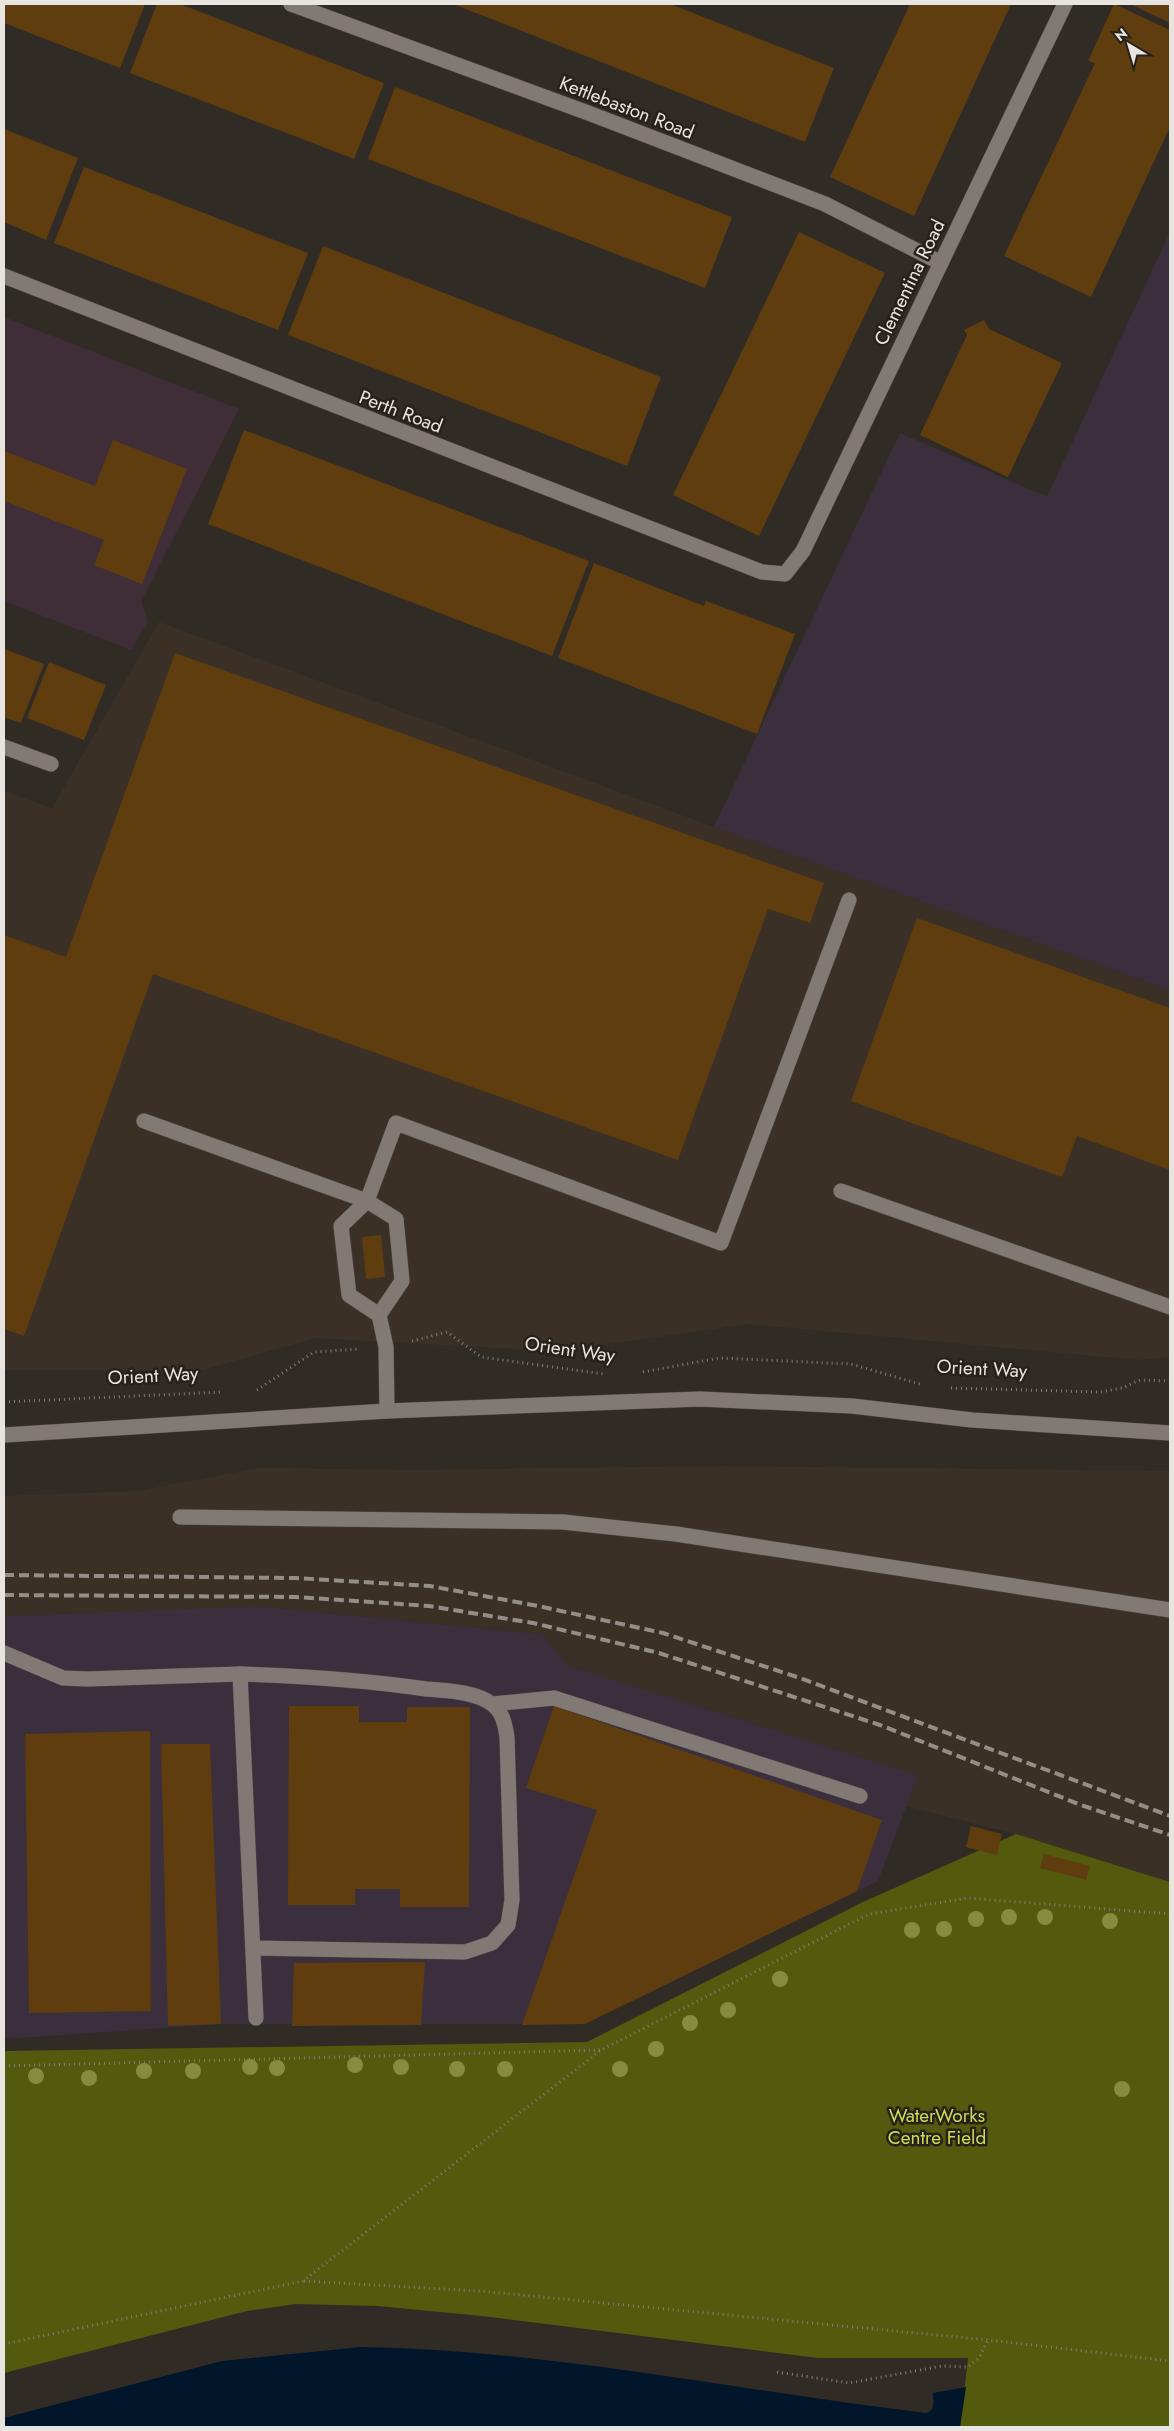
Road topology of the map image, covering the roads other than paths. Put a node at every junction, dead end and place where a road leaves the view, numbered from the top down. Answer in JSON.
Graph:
{"nodes":[{"id":1,"x":291,"y":4,"type":"edge"},
{"id":2,"x":1065,"y":4,"type":"edge"},
{"id":3,"x":941,"y":263,"type":"junction"},
{"id":4,"x":4,"y":276,"type":"edge"},
{"id":5,"x":785,"y":574,"type":"joint"},
{"id":6,"x":4,"y":747,"type":"edge"},
{"id":7,"x":51,"y":764,"type":"dead end"},
{"id":8,"x":849,"y":900,"type":"dead end"},
{"id":9,"x":144,"y":1120,"type":"dead end"},
{"id":10,"x":841,"y":1191,"type":"dead end"},
{"id":11,"x":367,"y":1201,"type":"junction"},
{"id":12,"x":1170,"y":1307,"type":"edge"},
{"id":13,"x":380,"y":1315,"type":"junction"},
{"id":14,"x":387,"y":1411,"type":"junction"},
{"id":15,"x":1170,"y":1433,"type":"edge"},
{"id":16,"x":4,"y":1435,"type":"edge"},
{"id":17,"x":180,"y":1517,"type":"dead end"},
{"id":18,"x":1170,"y":1610,"type":"edge"},
{"id":19,"x":4,"y":1653,"type":"edge"},
{"id":20,"x":240,"y":1674,"type":"junction"},
{"id":21,"x":493,"y":1704,"type":"junction"},
{"id":22,"x":860,"y":1796,"type":"dead end"},
{"id":23,"x":253,"y":1948,"type":"junction"},
{"id":24,"x":256,"y":2018,"type":"dead end"}],
"edges":[{"from":1,"to":3,"type":"street","name":"Kettlebaston Road"},
{"from":2,"to":3,"type":"street","name":"Clementina Road"},
{"from":3,"to":5,"type":"street","name":"Clementina Road"},
{"from":4,"to":5,"type":"street","name":"Perth Road"},
{"from":6,"to":7,"type":"street"},
{"from":8,"to":11,"type":"street"},
{"from":9,"to":11,"type":"street"},
{"from":10,"to":12,"type":"street"},
{"from":11,"to":13,"type":"street"},
{"from":11,"to":13,"type":"street"},
{"from":13,"to":14,"type":"street"},
{"from":14,"to":15,"type":"street"},
{"from":14,"to":16,"type":"street"},
{"from":17,"to":18,"type":"street"},
{"from":19,"to":20,"type":"street"},
{"from":20,"to":21,"type":"street"},
{"from":20,"to":23,"type":"street"},
{"from":21,"to":22,"type":"street"},
{"from":21,"to":23,"type":"street"},
{"from":23,"to":24,"type":"street"}]}
